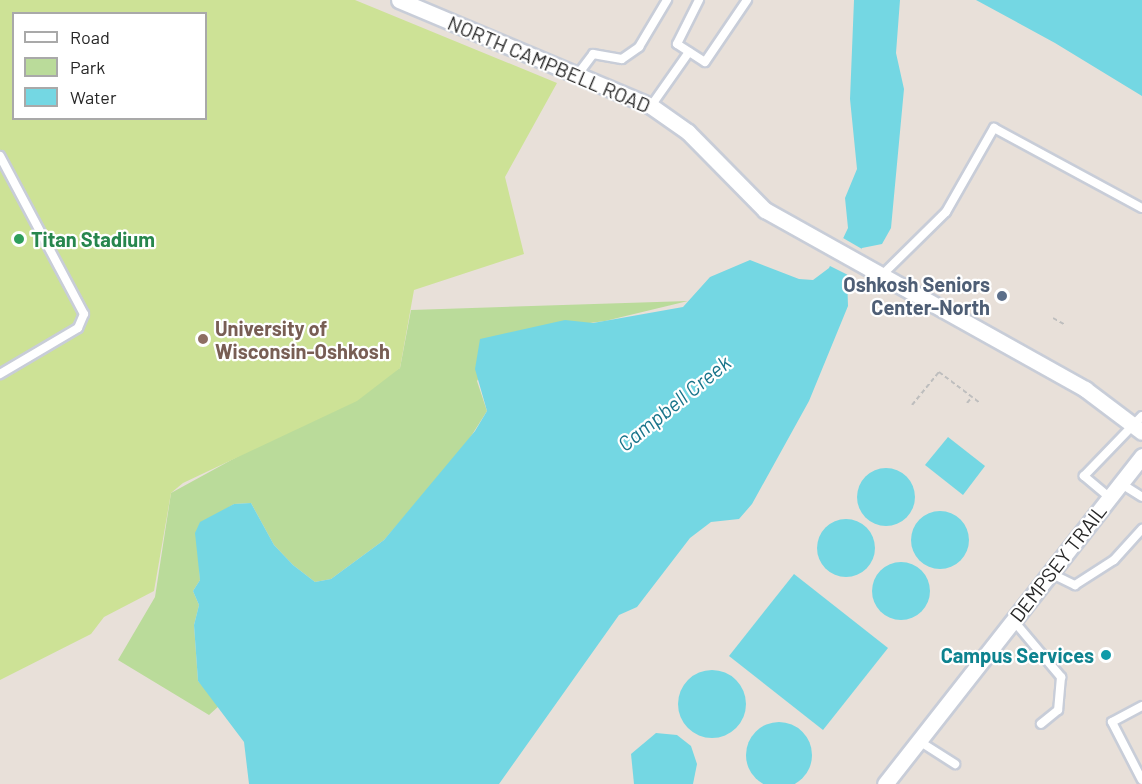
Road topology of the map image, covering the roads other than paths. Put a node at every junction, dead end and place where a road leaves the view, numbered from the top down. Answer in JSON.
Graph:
{"nodes":[{"id":1,"x":399,"y":0,"type":"edge"},
{"id":2,"x":667,"y":0,"type":"edge"},
{"id":3,"x":699,"y":0,"type":"edge"},
{"id":4,"x":747,"y":0,"type":"edge"},
{"id":5,"x":689,"y":52,"type":"junction"},
{"id":6,"x":578,"y":74,"type":"junction"},
{"id":7,"x":651,"y":106,"type":"junction"},
{"id":8,"x":0,"y":156,"type":"edge"},
{"id":9,"x":1142,"y":208,"type":"edge"},
{"id":10,"x":881,"y":276,"type":"junction"},
{"id":11,"x":0,"y":374,"type":"edge"},
{"id":12,"x":1140,"y":424,"type":"edge"},
{"id":13,"x":1142,"y":456,"type":"edge"},
{"id":14,"x":1120,"y":483,"type":"junction"},
{"id":15,"x":1109,"y":497,"type":"junction"},
{"id":16,"x":1142,"y":497,"type":"edge"},
{"id":17,"x":1142,"y":529,"type":"edge"},
{"id":18,"x":1050,"y":573,"type":"junction"},
{"id":19,"x":1013,"y":620,"type":"junction"},
{"id":20,"x":1142,"y":706,"type":"edge"},
{"id":21,"x":1041,"y":724,"type":"dead end"},
{"id":22,"x":919,"y":741,"type":"junction"},
{"id":23,"x":956,"y":764,"type":"dead end"},
{"id":24,"x":1142,"y":780,"type":"edge"},
{"id":25,"x":885,"y":784,"type":"edge"}],
"edges":[{"from":1,"to":6,"type":"street","name":"NORTH CAMPBELL ROAD"},
{"from":2,"to":6,"type":"lane"},
{"from":3,"to":5,"type":"lane"},
{"from":4,"to":5,"type":"lane"},
{"from":5,"to":7,"type":"lane"},
{"from":6,"to":7,"type":"street","name":"NORTH CAMPBELL ROAD"},
{"from":7,"to":10,"type":"street","name":"NORTH CAMPBELL ROAD"},
{"from":8,"to":11,"type":"lane"},
{"from":9,"to":10,"type":"lane"},
{"from":10,"to":12,"type":"street","name":"NORTH CAMPBELL ROAD"},
{"from":12,"to":15,"type":"lane"},
{"from":13,"to":14,"type":"street","name":"DEMPSEY TRAIL"},
{"from":14,"to":15,"type":"street","name":"DEMPSEY TRAIL"},
{"from":14,"to":16,"type":"lane"},
{"from":15,"to":18,"type":"street","name":"DEMPSEY TRAIL"},
{"from":17,"to":18,"type":"lane"},
{"from":18,"to":19,"type":"street","name":"DEMPSEY TRAIL"},
{"from":19,"to":21,"type":"lane"},
{"from":19,"to":22,"type":"street","name":"DEMPSEY TRAIL"},
{"from":20,"to":24,"type":"lane"},
{"from":22,"to":23,"type":"lane"},
{"from":22,"to":25,"type":"street","name":"DEMPSEY TRAIL"}]}
